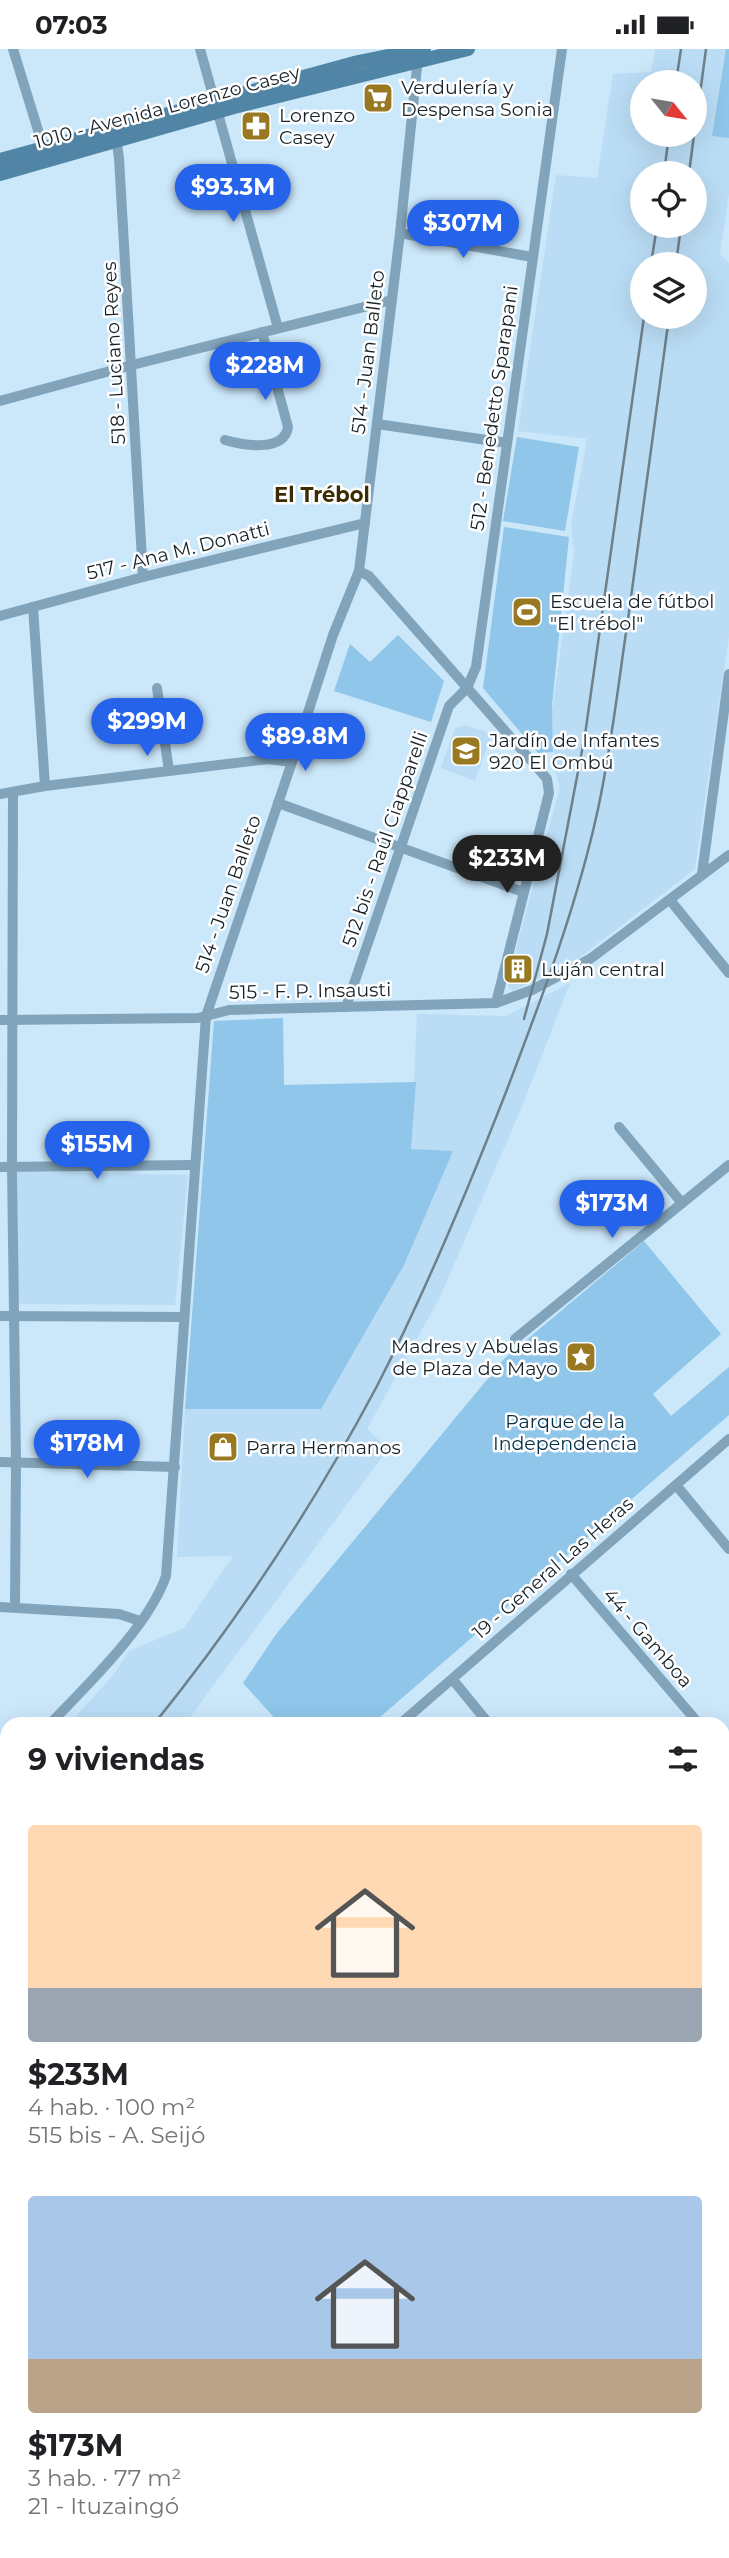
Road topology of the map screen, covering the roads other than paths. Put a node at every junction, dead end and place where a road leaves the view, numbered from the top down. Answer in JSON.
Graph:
{"nodes":[{"id":1,"x":13,"y":49,"type":"edge"},
{"id":2,"x":200,"y":49,"type":"edge"},
{"id":3,"x":468,"y":49,"type":"edge"},
{"id":4,"x":562,"y":49,"type":"edge"},
{"id":5,"x":420,"y":53,"type":"edge"},
{"id":6,"x":358,"y":62,"type":"edge"},
{"id":7,"x":217,"y":106,"type":"junction"},
{"id":8,"x":114,"y":134,"type":"junction"},
{"id":9,"x":45,"y":154,"type":"junction"},
{"id":10,"x":0,"y":160,"type":"edge"},
{"id":11,"x":0,"y":174,"type":"edge"},
{"id":12,"x":400,"y":233,"type":"junction"},
{"id":13,"x":532,"y":257,"type":"junction"},
{"id":14,"x":392,"y":299,"type":"junction"},
{"id":15,"x":278,"y":328,"type":"junction"},
{"id":16,"x":262,"y":332,"type":"junction"},
{"id":17,"x":132,"y":365,"type":"junction"},
{"id":18,"x":0,"y":401,"type":"edge"},
{"id":19,"x":377,"y":425,"type":"junction"},
{"id":20,"x":225,"y":440,"type":"dead end"},
{"id":21,"x":507,"y":443,"type":"junction"},
{"id":22,"x":365,"y":523,"type":"junction"},
{"id":23,"x":359,"y":571,"type":"junction"},
{"id":24,"x":143,"y":577,"type":"junction"},
{"id":25,"x":33,"y":607,"type":"junction"},
{"id":26,"x":0,"y":616,"type":"edge"},
{"id":27,"x":729,"y":674,"type":"edge"},
{"id":28,"x":157,"y":688,"type":"dead end"},
{"id":29,"x":467,"y":688,"type":"junction"},
{"id":30,"x":292,"y":762,"type":"junction"},
{"id":31,"x":169,"y":771,"type":"junction"},
{"id":32,"x":45,"y":786,"type":"junction"},
{"id":33,"x":13,"y":793,"type":"junction"},
{"id":34,"x":0,"y":794,"type":"edge"},
{"id":35,"x":278,"y":803,"type":"junction"},
{"id":36,"x":400,"y":846,"type":"junction"},
{"id":37,"x":729,"y":855,"type":"edge"},
{"id":38,"x":702,"y":874,"type":"junction"},
{"id":39,"x":523,"y":892,"type":"junction"},
{"id":40,"x":670,"y":900,"type":"junction"},
{"id":41,"x":729,"y":973,"type":"edge"},
{"id":42,"x":496,"y":1003,"type":"junction"},
{"id":43,"x":346,"y":1007,"type":"junction"},
{"id":44,"x":206,"y":1016,"type":"junction"},
{"id":45,"x":0,"y":1020,"type":"edge"},
{"id":46,"x":13,"y":1020,"type":"junction"},
{"id":47,"x":619,"y":1127,"type":"dead end"},
{"id":48,"x":194,"y":1165,"type":"junction"},
{"id":49,"x":729,"y":1165,"type":"edge"},
{"id":50,"x":0,"y":1167,"type":"edge"},
{"id":51,"x":12,"y":1167,"type":"junction"},
{"id":52,"x":682,"y":1203,"type":"junction"},
{"id":53,"x":0,"y":1316,"type":"edge"},
{"id":54,"x":13,"y":1316,"type":"junction"},
{"id":55,"x":183,"y":1317,"type":"junction"},
{"id":56,"x":515,"y":1339,"type":"dead end"},
{"id":57,"x":729,"y":1439,"type":"edge"},
{"id":58,"x":0,"y":1462,"type":"edge"},
{"id":59,"x":16,"y":1462,"type":"junction"},
{"id":60,"x":175,"y":1467,"type":"junction"},
{"id":61,"x":676,"y":1485,"type":"junction"},
{"id":62,"x":729,"y":1549,"type":"edge"},
{"id":63,"x":571,"y":1574,"type":"junction"},
{"id":64,"x":0,"y":1607,"type":"edge"},
{"id":65,"x":15,"y":1607,"type":"junction"},
{"id":66,"x":140,"y":1621,"type":"junction"},
{"id":67,"x":453,"y":1680,"type":"junction"},
{"id":68,"x":57,"y":1717,"type":"edge"},
{"id":69,"x":408,"y":1717,"type":"edge"},
{"id":70,"x":483,"y":1717,"type":"edge"},
{"id":71,"x":693,"y":1717,"type":"edge"}],
"edges":[{"from":1,"to":9,"type":"street"},
{"from":2,"to":7,"type":"street"},
{"from":3,"to":5,"type":"main road","name":"1010 - Avenida Lorenzo Casey"},
{"from":4,"to":13,"type":"street","name":"512 - Benedetto Sparapani"},
{"from":5,"to":6,"type":"main road","name":"1010 - Avenida Lorenzo Casey"},
{"from":5,"to":12,"type":"street","name":"514 - Juan Balleto"},
{"from":6,"to":7,"type":"main road","name":"1010 - Avenida Lorenzo Casey"},
{"from":7,"to":8,"type":"main road","name":"1010 - Avenida Lorenzo Casey"},
{"from":7,"to":15,"type":"street"},
{"from":8,"to":9,"type":"main road","name":"1010 - Avenida Lorenzo Casey"},
{"from":8,"to":17,"type":"street","name":"518 - Luciano Reyes"},
{"from":9,"to":10,"type":"main road","name":"1010 - Avenida Lorenzo Casey"},
{"from":9,"to":11,"type":"main road","name":"1010 - Avenida Lorenzo Casey"},
{"from":12,"to":13,"type":"street"},
{"from":12,"to":14,"type":"street","name":"514 - Juan Balleto"},
{"from":13,"to":21,"type":"street","name":"512 - Benedetto Sparapani"},
{"from":14,"to":15,"type":"street"},
{"from":14,"to":19,"type":"street","name":"514 - Juan Balleto"},
{"from":15,"to":16,"type":"street"},
{"from":16,"to":17,"type":"street"},
{"from":16,"to":20,"type":"street"},
{"from":17,"to":18,"type":"street"},
{"from":17,"to":24,"type":"street","name":"518 - Luciano Reyes"},
{"from":19,"to":21,"type":"street"},
{"from":19,"to":22,"type":"street","name":"514 - Juan Balleto"},
{"from":21,"to":29,"type":"street","name":"512 - Benedetto Sparapani"},
{"from":22,"to":23,"type":"street","name":"514 - Juan Balleto"},
{"from":22,"to":24,"type":"street","name":"517 - Ana M. Donatti"},
{"from":23,"to":29,"type":"street"},
{"from":23,"to":30,"type":"street","name":"514 - Juan Balleto"},
{"from":24,"to":25,"type":"street","name":"517 - Ana M. Donatti"},
{"from":25,"to":26,"type":"street","name":"517 - Ana M. Donatti"},
{"from":25,"to":32,"type":"street"},
{"from":27,"to":38,"type":"street"},
{"from":28,"to":31,"type":"street"},
{"from":29,"to":36,"type":"street","name":"512 bis - Raúl Ciapparelli"},
{"from":29,"to":39,"type":"street"},
{"from":30,"to":31,"type":"street"},
{"from":30,"to":35,"type":"street","name":"514 - Juan Balleto"},
{"from":31,"to":32,"type":"street"},
{"from":32,"to":33,"type":"street"},
{"from":33,"to":34,"type":"street"},
{"from":33,"to":46,"type":"street"},
{"from":35,"to":36,"type":"street"},
{"from":35,"to":44,"type":"street","name":"514 - Juan Balleto"},
{"from":36,"to":39,"type":"street"},
{"from":36,"to":43,"type":"street","name":"512 bis - Raúl Ciapparelli"},
{"from":37,"to":38,"type":"street","name":"515 - F. P. Insausti"},
{"from":38,"to":40,"type":"street","name":"515 - F. P. Insausti"},
{"from":39,"to":42,"type":"street"},
{"from":40,"to":41,"type":"street"},
{"from":40,"to":42,"type":"street","name":"515 - F. P. Insausti"},
{"from":42,"to":43,"type":"street","name":"515 - F. P. Insausti"},
{"from":43,"to":44,"type":"street","name":"515 - F. P. Insausti"},
{"from":44,"to":46,"type":"street","name":"515 - F. P. Insausti"},
{"from":44,"to":48,"type":"street","name":"514 - Juan Balleto"},
{"from":45,"to":46,"type":"street","name":"515 - F. P. Insausti"},
{"from":46,"to":51,"type":"street"},
{"from":47,"to":52,"type":"street"},
{"from":48,"to":51,"type":"street"},
{"from":48,"to":55,"type":"street","name":"514 - Juan Balleto"},
{"from":49,"to":52,"type":"street"},
{"from":50,"to":51,"type":"street"},
{"from":51,"to":54,"type":"street"},
{"from":52,"to":56,"type":"street"},
{"from":53,"to":54,"type":"street"},
{"from":54,"to":55,"type":"street"},
{"from":54,"to":59,"type":"street"},
{"from":55,"to":60,"type":"street","name":"514 - Juan Balleto"},
{"from":57,"to":61,"type":"street","name":"19 - General Las Heras"},
{"from":58,"to":59,"type":"street"},
{"from":59,"to":60,"type":"street"},
{"from":59,"to":65,"type":"street"},
{"from":60,"to":66,"type":"street","name":"514 - Juan Balleto"},
{"from":61,"to":62,"type":"street"},
{"from":61,"to":63,"type":"street","name":"19 - General Las Heras"},
{"from":63,"to":67,"type":"street","name":"19 - General Las Heras"},
{"from":63,"to":71,"type":"street","name":"44 - Gamboa"},
{"from":64,"to":65,"type":"street"},
{"from":65,"to":66,"type":"street"},
{"from":66,"to":68,"type":"street","name":"514 - Juan Balleto"},
{"from":67,"to":69,"type":"street","name":"19 - General Las Heras"},
{"from":67,"to":70,"type":"street"}]}
